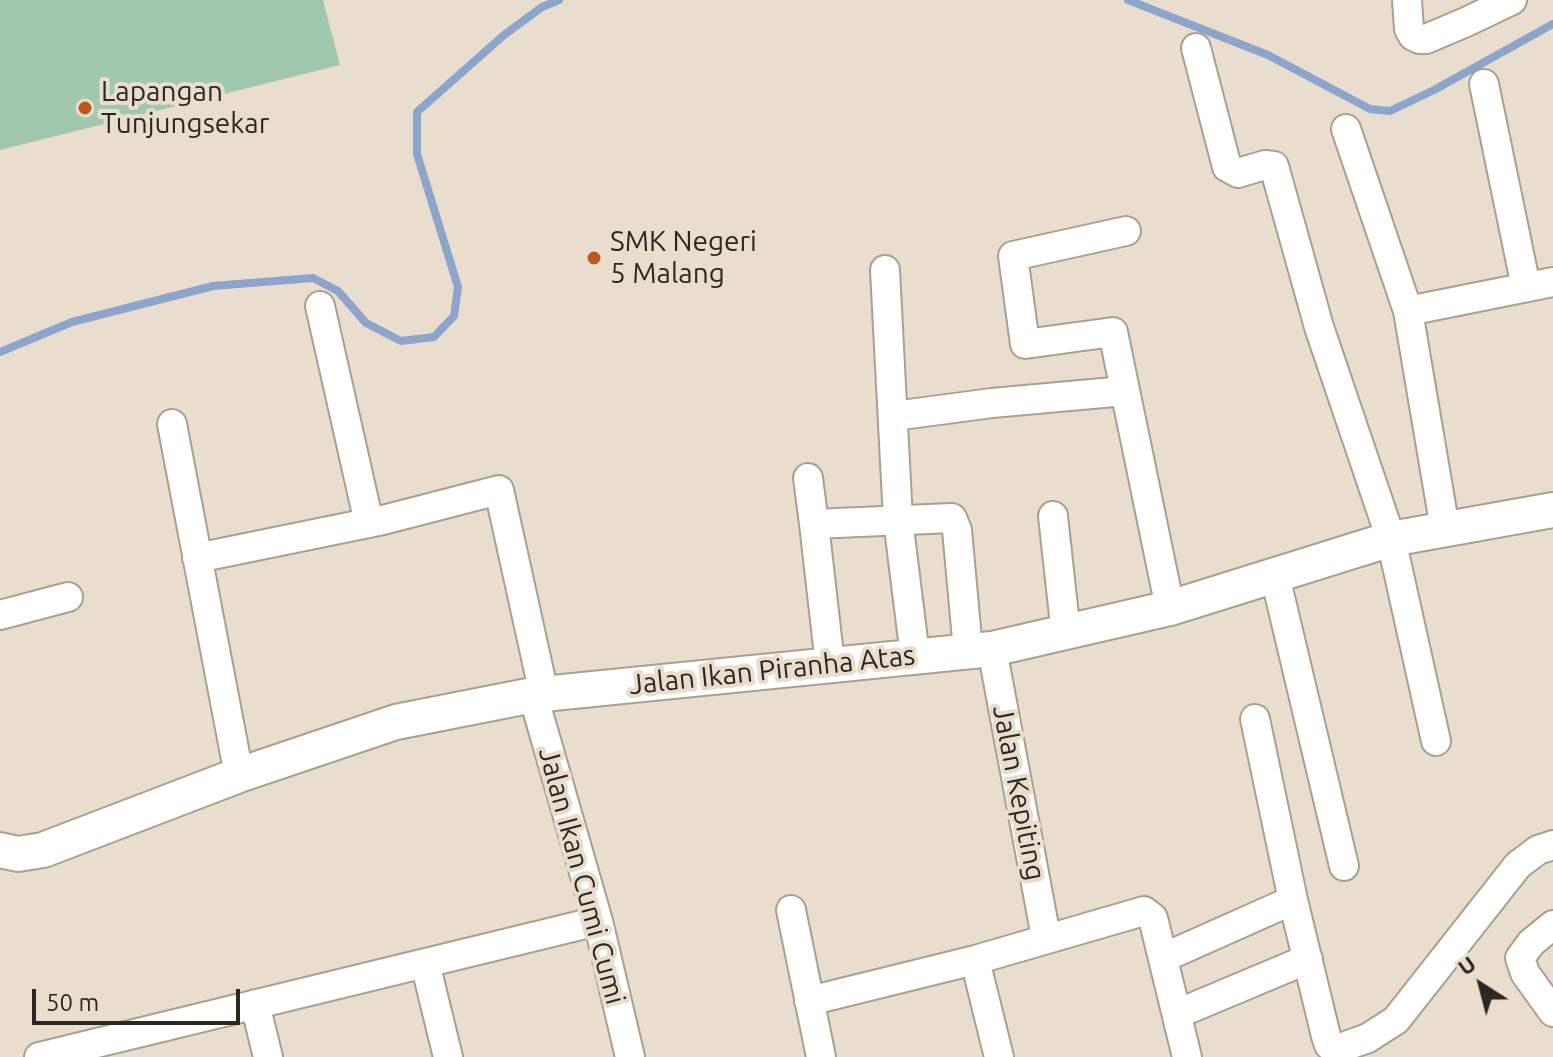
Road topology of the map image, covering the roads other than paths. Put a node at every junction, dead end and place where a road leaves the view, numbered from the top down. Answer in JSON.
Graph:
{"nodes":[{"id":1,"x":1407,"y":0,"type":"edge"},
{"id":2,"x":1512,"y":0,"type":"edge"},
{"id":3,"x":1196,"y":48,"type":"dead end"},
{"id":4,"x":1484,"y":84,"type":"dead end"},
{"id":5,"x":1346,"y":129,"type":"dead end"},
{"id":6,"x":1126,"y":231,"type":"dead end"},
{"id":7,"x":885,"y":270,"type":"dead end"},
{"id":8,"x":1540,"y":285,"type":"edge"},
{"id":9,"x":320,"y":306,"type":"dead end"},
{"id":10,"x":1408,"y":311,"type":"junction"},
{"id":11,"x":1125,"y":391,"type":"junction"},
{"id":12,"x":894,"y":416,"type":"junction"},
{"id":13,"x":172,"y":424,"type":"dead end"},
{"id":14,"x":808,"y":478,"type":"dead end"},
{"id":15,"x":1553,"y":510,"type":"edge"},
{"id":16,"x":1053,"y":516,"type":"dead end"},
{"id":17,"x":898,"y":520,"type":"junction"},
{"id":18,"x":369,"y":523,"type":"junction"},
{"id":19,"x":814,"y":524,"type":"junction"},
{"id":20,"x":1445,"y":529,"type":"junction"},
{"id":21,"x":1391,"y":539,"type":"junction"},
{"id":22,"x":197,"y":558,"type":"junction"},
{"id":23,"x":1275,"y":576,"type":"junction"},
{"id":24,"x":68,"y":597,"type":"dead end"},
{"id":25,"x":1170,"y":608,"type":"junction"},
{"id":26,"x":0,"y":615,"type":"edge"},
{"id":27,"x":1066,"y":634,"type":"junction"},
{"id":28,"x":980,"y":649,"type":"junction"},
{"id":29,"x":915,"y":656,"type":"junction"},
{"id":30,"x":830,"y":664,"type":"junction"},
{"id":31,"x":538,"y":695,"type":"junction"},
{"id":32,"x":1255,"y":719,"type":"dead end"},
{"id":33,"x":1436,"y":741,"type":"dead end"},
{"id":34,"x":239,"y":775,"type":"junction"},
{"id":35,"x":1553,"y":845,"type":"edge"},
{"id":36,"x":0,"y":850,"type":"edge"},
{"id":37,"x":1344,"y":866,"type":"dead end"},
{"id":38,"x":1293,"y":900,"type":"junction"},
{"id":39,"x":791,"y":910,"type":"dead end"},
{"id":40,"x":598,"y":921,"type":"junction"},
{"id":41,"x":1553,"y":925,"type":"edge"},
{"id":42,"x":1046,"y":937,"type":"junction"},
{"id":43,"x":1163,"y":958,"type":"junction"},
{"id":44,"x":1308,"y":959,"type":"junction"},
{"id":45,"x":975,"y":960,"type":"junction"},
{"id":46,"x":425,"y":963,"type":"junction"},
{"id":47,"x":809,"y":1001,"type":"junction"},
{"id":48,"x":255,"y":1004,"type":"junction"},
{"id":49,"x":1553,"y":1012,"type":"edge"},
{"id":50,"x":1177,"y":1014,"type":"junction"},
{"id":51,"x":95,"y":1051,"type":"edge"},
{"id":52,"x":39,"y":1057,"type":"edge"},
{"id":53,"x":268,"y":1057,"type":"edge"},
{"id":54,"x":448,"y":1057,"type":"edge"},
{"id":55,"x":630,"y":1057,"type":"edge"},
{"id":56,"x":821,"y":1057,"type":"edge"},
{"id":57,"x":999,"y":1057,"type":"edge"},
{"id":58,"x":1187,"y":1057,"type":"edge"}],
"edges":[{"from":1,"to":2,"type":"street"},
{"from":3,"to":21,"type":"street"},
{"from":4,"to":8,"type":"street"},
{"from":5,"to":10,"type":"street"},
{"from":6,"to":11,"type":"street"},
{"from":7,"to":12,"type":"street"},
{"from":8,"to":10,"type":"street"},
{"from":9,"to":18,"type":"street"},
{"from":10,"to":20,"type":"street"},
{"from":11,"to":12,"type":"street"},
{"from":11,"to":25,"type":"street"},
{"from":12,"to":17,"type":"street"},
{"from":13,"to":22,"type":"street"},
{"from":14,"to":19,"type":"street"},
{"from":15,"to":20,"type":"street","name":"Jalan Ikan Piranha Atas"},
{"from":16,"to":27,"type":"street"},
{"from":17,"to":19,"type":"street"},
{"from":17,"to":28,"type":"street","name":"Jalan Kepiting"},
{"from":17,"to":29,"type":"street"},
{"from":18,"to":22,"type":"street"},
{"from":18,"to":31,"type":"street","name":"Jalan Ikan Cumi Cumi"},
{"from":19,"to":30,"type":"street"},
{"from":20,"to":21,"type":"street","name":"Jalan Ikan Piranha Atas"},
{"from":21,"to":23,"type":"street","name":"Jalan Ikan Piranha Atas"},
{"from":21,"to":33,"type":"street"},
{"from":22,"to":34,"type":"street"},
{"from":23,"to":25,"type":"street","name":"Jalan Ikan Piranha Atas"},
{"from":23,"to":37,"type":"street"},
{"from":24,"to":26,"type":"street"},
{"from":25,"to":27,"type":"street","name":"Jalan Ikan Piranha Atas"},
{"from":27,"to":28,"type":"street","name":"Jalan Ikan Piranha Atas"},
{"from":28,"to":29,"type":"street","name":"Jalan Ikan Piranha Atas"},
{"from":28,"to":42,"type":"street","name":"Jalan Kepiting"},
{"from":29,"to":30,"type":"street","name":"Jalan Ikan Piranha Atas"},
{"from":30,"to":31,"type":"street","name":"Jalan Ikan Piranha Atas"},
{"from":31,"to":34,"type":"street","name":"Jalan Ikan Piranha Atas"},
{"from":31,"to":40,"type":"street","name":"Jalan Ikan Cumi Cumi"},
{"from":32,"to":38,"type":"street"},
{"from":34,"to":36,"type":"street","name":"Jalan Ikan Piranha Atas"},
{"from":35,"to":44,"type":"street"},
{"from":38,"to":43,"type":"street"},
{"from":38,"to":44,"type":"street"},
{"from":39,"to":47,"type":"street"},
{"from":40,"to":46,"type":"street"},
{"from":40,"to":55,"type":"street","name":"Jalan Ikan Cumi Cumi"},
{"from":41,"to":49,"type":"street"},
{"from":42,"to":43,"type":"street"},
{"from":42,"to":45,"type":"street"},
{"from":43,"to":50,"type":"street"},
{"from":44,"to":50,"type":"street"},
{"from":45,"to":47,"type":"street"},
{"from":45,"to":57,"type":"street"},
{"from":46,"to":48,"type":"street"},
{"from":46,"to":54,"type":"street"},
{"from":47,"to":56,"type":"street"},
{"from":48,"to":51,"type":"street"},
{"from":48,"to":53,"type":"street"},
{"from":50,"to":58,"type":"street"},
{"from":51,"to":52,"type":"street"}]}
